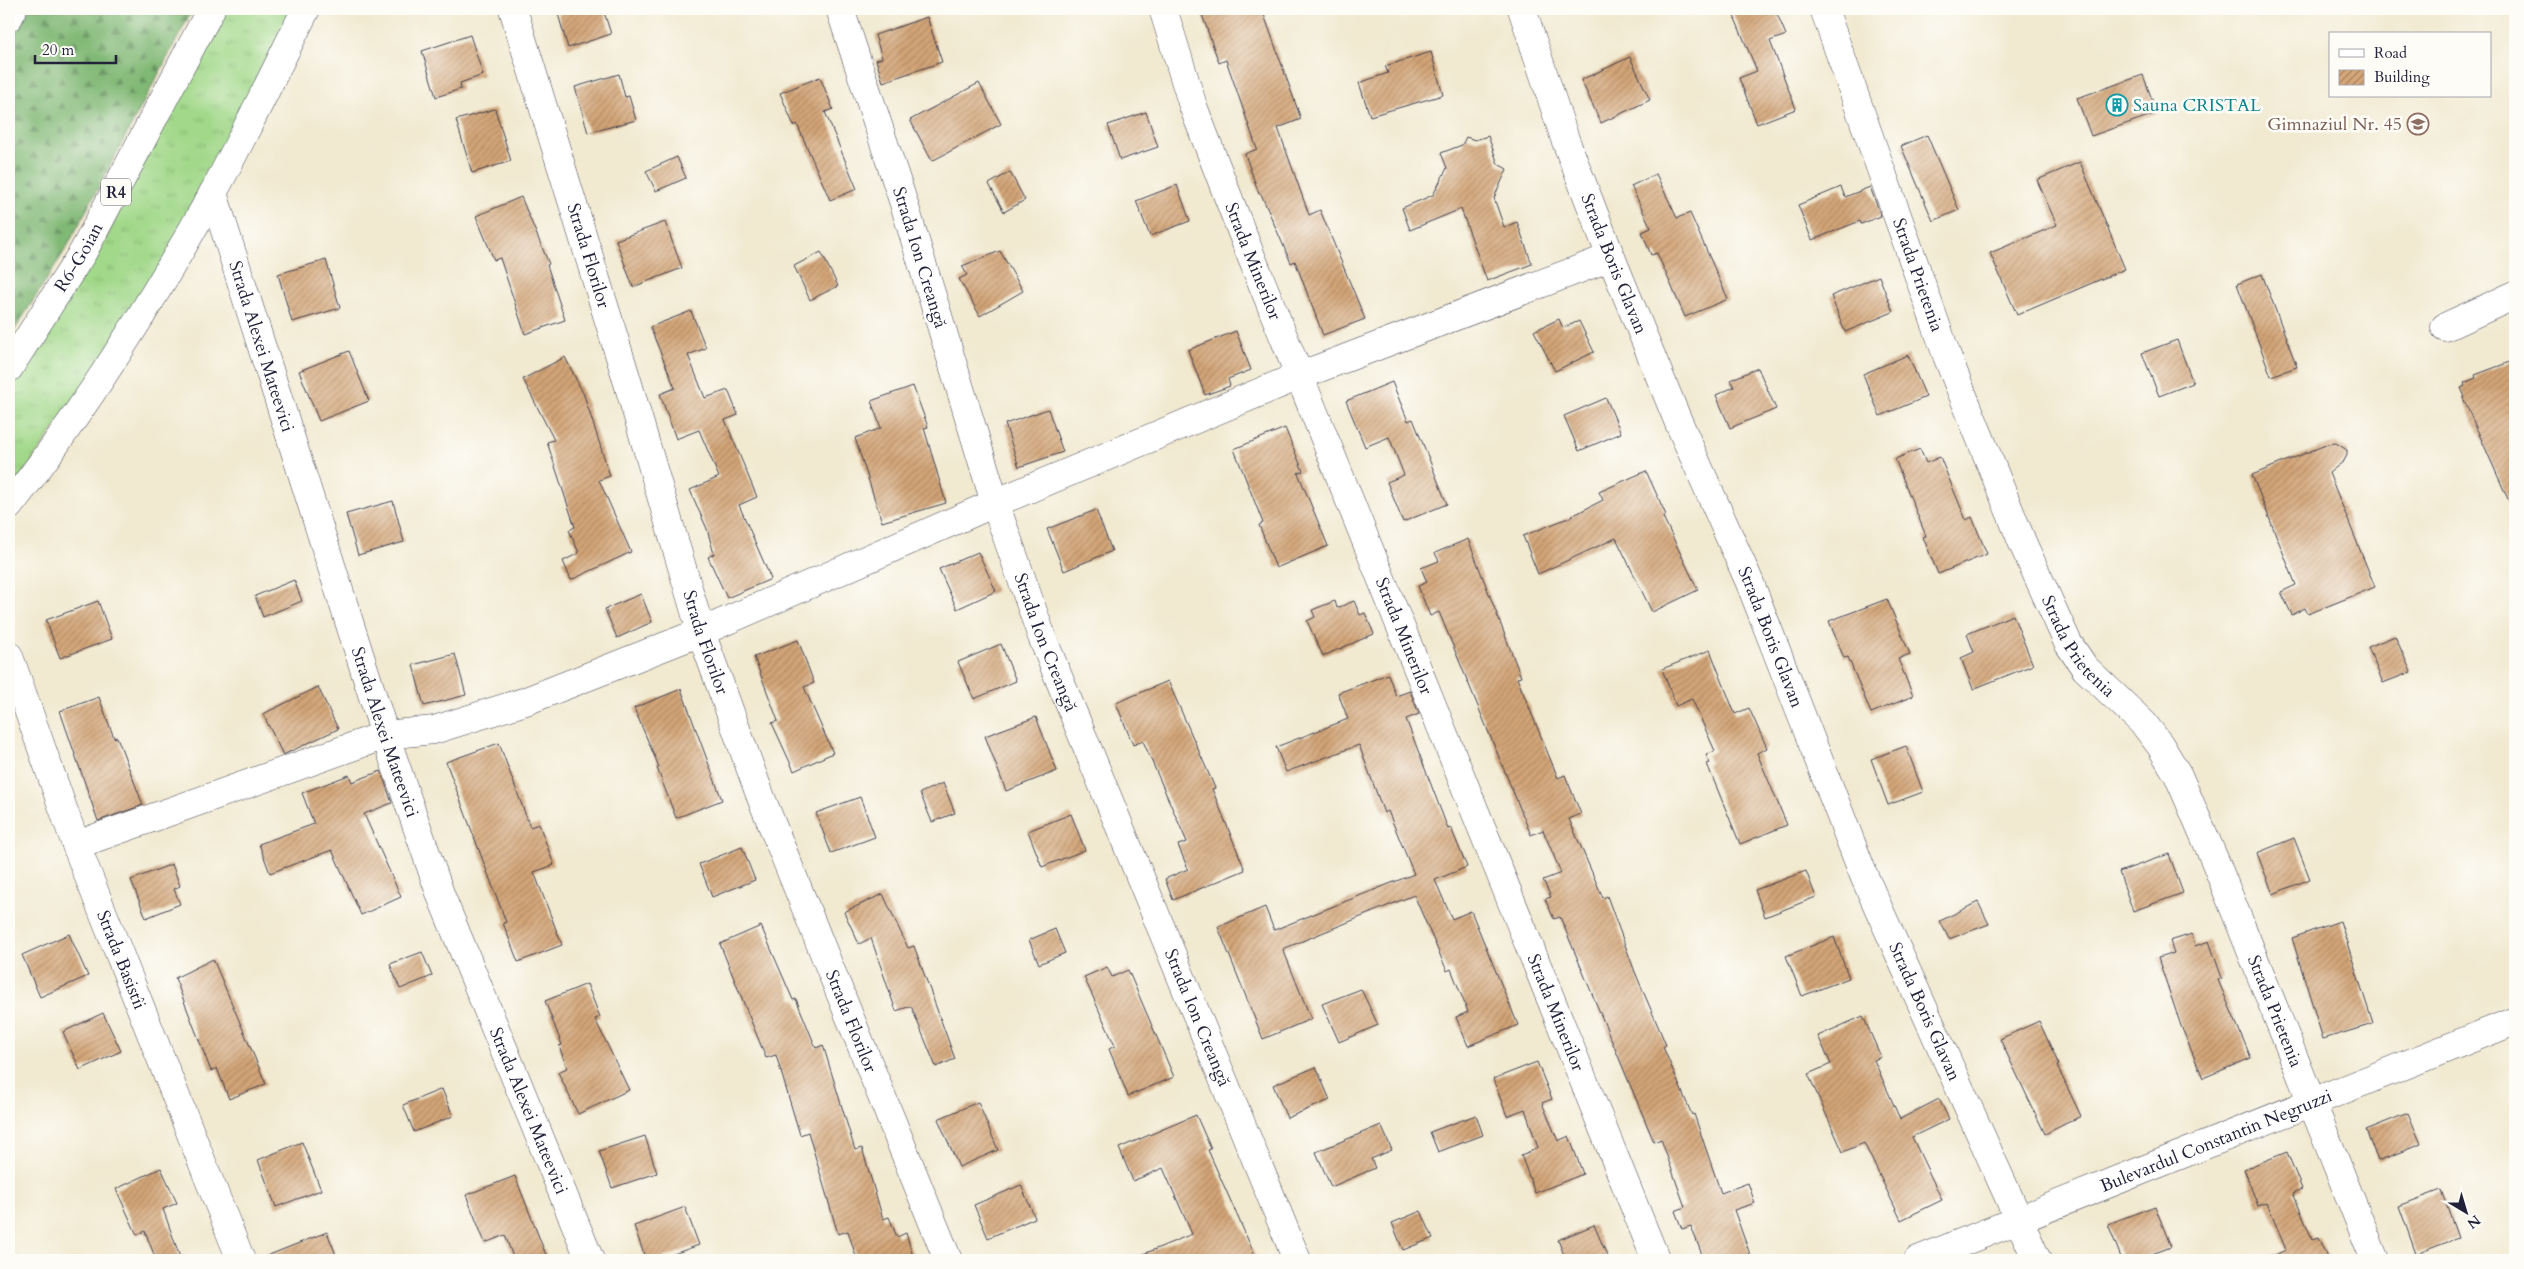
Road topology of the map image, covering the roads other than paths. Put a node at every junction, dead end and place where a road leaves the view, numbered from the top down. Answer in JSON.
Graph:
{"nodes":[{"id":1,"x":13,"y":9,"type":"edge"},
{"id":2,"x":211,"y":9,"type":"edge"},
{"id":3,"x":306,"y":9,"type":"edge"},
{"id":4,"x":513,"y":9,"type":"edge"},
{"id":5,"x":840,"y":9,"type":"edge"},
{"id":6,"x":1162,"y":9,"type":"edge"},
{"id":7,"x":1522,"y":9,"type":"edge"},
{"id":8,"x":1824,"y":9,"type":"edge"},
{"id":9,"x":9,"y":17,"type":"edge"},
{"id":10,"x":213,"y":194,"type":"junction"},
{"id":11,"x":1611,"y":257,"type":"junction"},
{"id":12,"x":2515,"y":295,"type":"edge"},
{"id":13,"x":2445,"y":327,"type":"dead end"},
{"id":14,"x":9,"y":368,"type":"edge"},
{"id":15,"x":1299,"y":376,"type":"junction"},
{"id":16,"x":995,"y":503,"type":"junction"},
{"id":17,"x":9,"y":506,"type":"edge"},
{"id":18,"x":701,"y":632,"type":"junction"},
{"id":19,"x":9,"y":656,"type":"edge"},
{"id":20,"x":385,"y":734,"type":"junction"},
{"id":21,"x":76,"y":845,"type":"junction"},
{"id":22,"x":2515,"y":1021,"type":"edge"},
{"id":23,"x":2313,"y":1104,"type":"junction"},
{"id":24,"x":2020,"y":1220,"type":"junction"},
{"id":25,"x":240,"y":1260,"type":"edge"},
{"id":26,"x":590,"y":1260,"type":"edge"},
{"id":27,"x":948,"y":1260,"type":"edge"},
{"id":28,"x":1297,"y":1260,"type":"edge"},
{"id":29,"x":1656,"y":1260,"type":"edge"},
{"id":30,"x":1918,"y":1260,"type":"edge"},
{"id":31,"x":2037,"y":1260,"type":"edge"},
{"id":32,"x":2375,"y":1260,"type":"edge"}],
"edges":[{"from":1,"to":9,"type":"main road"},
{"from":2,"to":14,"type":"main road","name":"R6-Goian","number":"R4"},
{"from":3,"to":10,"type":"main road"},
{"from":4,"to":18,"type":"main road","name":"Strada Florilor"},
{"from":5,"to":16,"type":"main road","name":"Strada Ion Creangă"},
{"from":6,"to":15,"type":"main road","name":"Strada Minerilor"},
{"from":7,"to":11,"type":"main road","name":"Strada Boris Glavan"},
{"from":8,"to":23,"type":"main road","name":"Strada Prietenia"},
{"from":10,"to":17,"type":"main road"},
{"from":10,"to":20,"type":"main road","name":"Strada Alexei Mateevici"},
{"from":11,"to":15,"type":"main road"},
{"from":11,"to":24,"type":"main road","name":"Strada Boris Glavan"},
{"from":12,"to":13,"type":"main road"},
{"from":15,"to":16,"type":"main road"},
{"from":15,"to":29,"type":"main road","name":"Strada Minerilor"},
{"from":16,"to":18,"type":"main road"},
{"from":16,"to":28,"type":"main road","name":"Strada Ion Creangă"},
{"from":18,"to":20,"type":"main road"},
{"from":18,"to":27,"type":"main road","name":"Strada Florilor"},
{"from":19,"to":21,"type":"main road","name":"Strada Basistîi"},
{"from":20,"to":21,"type":"main road"},
{"from":20,"to":26,"type":"main road","name":"Strada Alexei Mateevici"},
{"from":21,"to":25,"type":"main road","name":"Strada Basistîi"},
{"from":22,"to":23,"type":"main road","name":"Bulevardul Constantin Negruzzi"},
{"from":23,"to":24,"type":"main road","name":"Bulevardul Constantin Negruzzi"},
{"from":23,"to":32,"type":"main road","name":"Strada Prietenia"},
{"from":24,"to":30,"type":"main road","name":"Bulevardul Constantin Negruzzi"},
{"from":24,"to":31,"type":"main road","name":"Strada Boris Glavan"}]}
